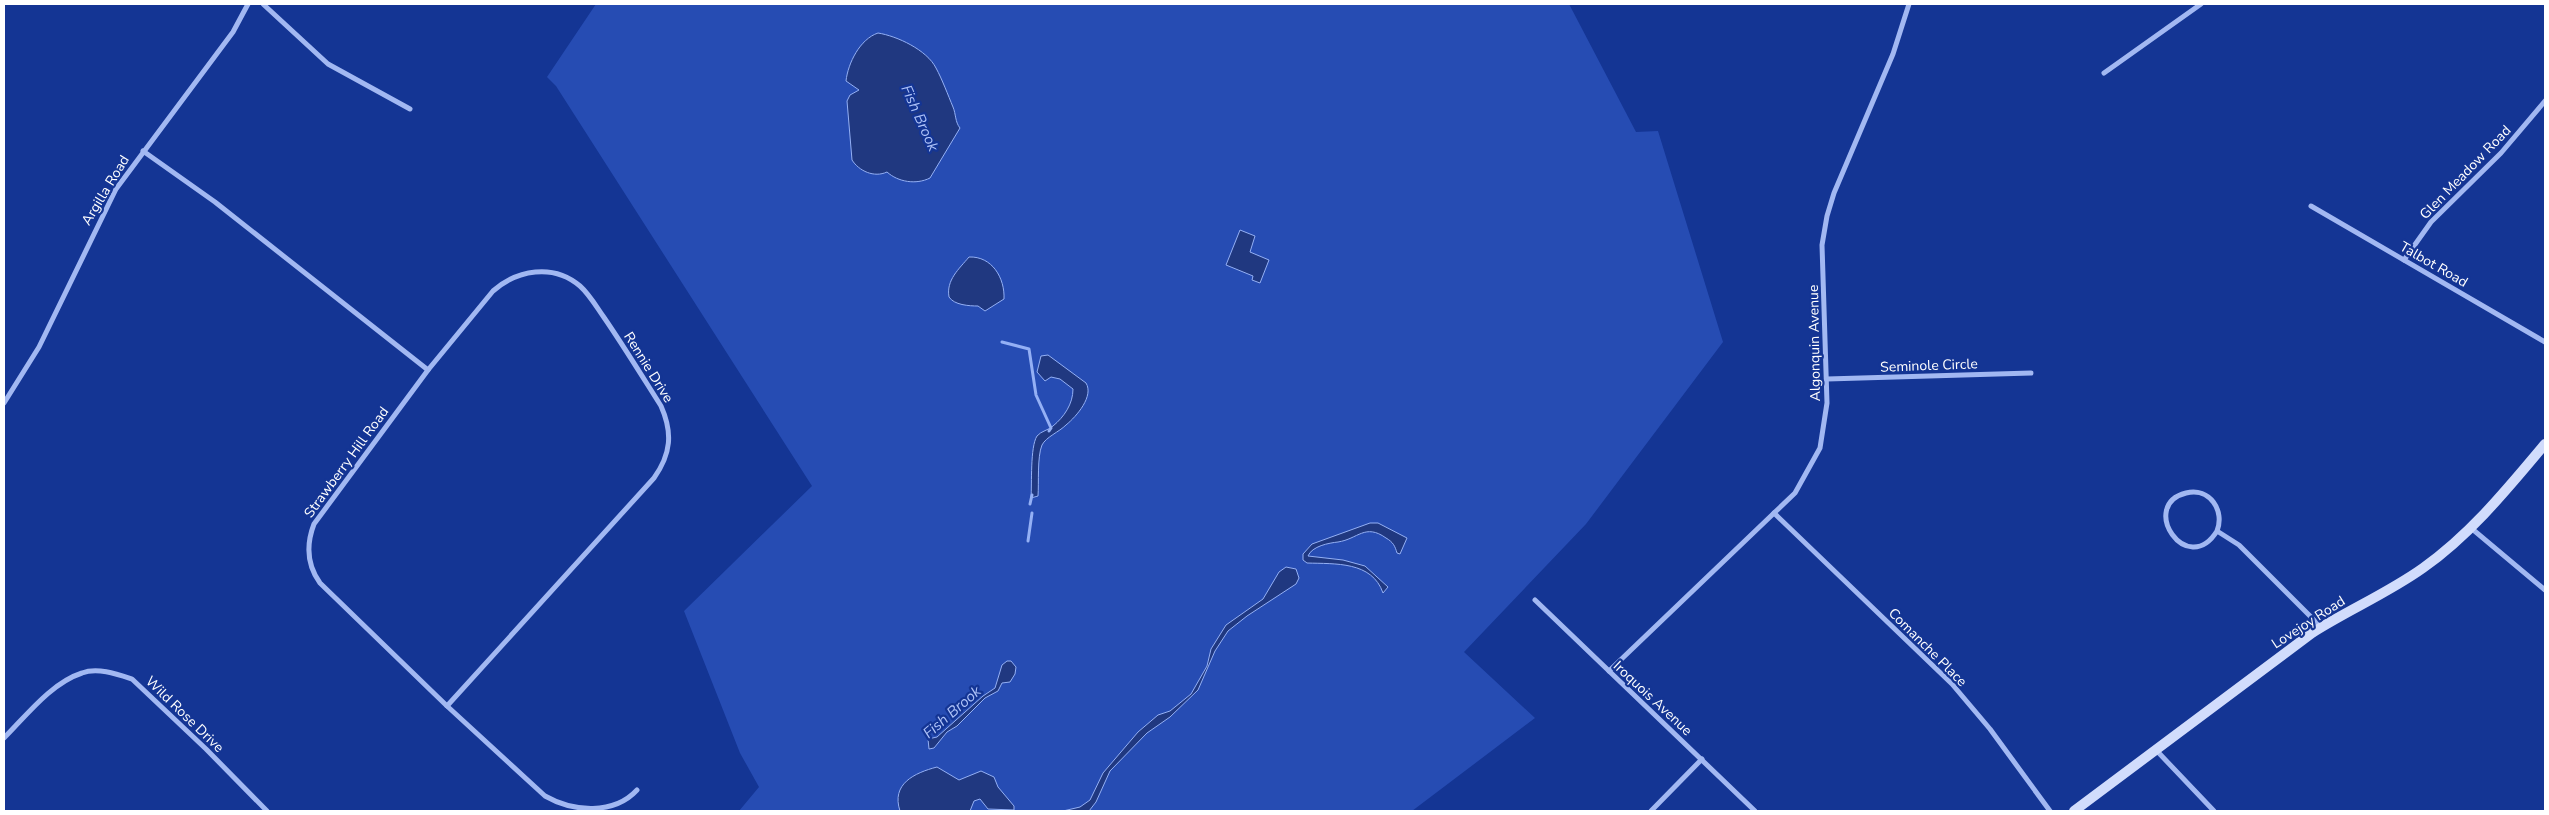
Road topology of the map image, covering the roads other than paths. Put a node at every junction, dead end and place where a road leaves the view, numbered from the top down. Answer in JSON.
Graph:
{"nodes":[{"id":1,"x":248,"y":4,"type":"edge"},
{"id":2,"x":263,"y":4,"type":"edge"},
{"id":3,"x":1909,"y":4,"type":"edge"},
{"id":4,"x":2201,"y":4,"type":"edge"},
{"id":5,"x":2104,"y":73,"type":"dead end"},
{"id":6,"x":2545,"y":101,"type":"edge"},
{"id":7,"x":410,"y":109,"type":"dead end"},
{"id":8,"x":143,"y":151,"type":"junction"},
{"id":9,"x":2311,"y":206,"type":"dead end"},
{"id":10,"x":2404,"y":260,"type":"junction"},
{"id":11,"x":2545,"y":342,"type":"edge"},
{"id":12,"x":428,"y":370,"type":"junction"},
{"id":13,"x":2031,"y":373,"type":"dead end"},
{"id":14,"x":1827,"y":379,"type":"junction"},
{"id":15,"x":4,"y":402,"type":"edge"},
{"id":16,"x":2545,"y":444,"type":"edge"},
{"id":17,"x":1774,"y":514,"type":"junction"},
{"id":18,"x":2471,"y":527,"type":"junction"},
{"id":19,"x":2217,"y":531,"type":"junction"},
{"id":20,"x":2545,"y":590,"type":"edge"},
{"id":21,"x":1535,"y":600,"type":"dead end"},
{"id":22,"x":2321,"y":627,"type":"junction"},
{"id":23,"x":1609,"y":671,"type":"junction"},
{"id":24,"x":447,"y":706,"type":"junction"},
{"id":25,"x":4,"y":738,"type":"edge"},
{"id":26,"x":2155,"y":749,"type":"junction"},
{"id":27,"x":1702,"y":760,"type":"junction"},
{"id":28,"x":637,"y":790,"type":"dead end"},
{"id":29,"x":267,"y":811,"type":"edge"},
{"id":30,"x":1651,"y":811,"type":"edge"},
{"id":31,"x":1755,"y":811,"type":"edge"},
{"id":32,"x":2050,"y":811,"type":"edge"},
{"id":33,"x":2074,"y":811,"type":"edge"},
{"id":34,"x":2214,"y":811,"type":"edge"}],
"edges":[{"from":1,"to":8,"type":"street","name":"Argilla Road"},
{"from":2,"to":7,"type":"street"},
{"from":3,"to":14,"type":"street","name":"Algonquin Avenue"},
{"from":4,"to":5,"type":"street"},
{"from":6,"to":10,"type":"street","name":"Glen Meadow Road"},
{"from":8,"to":12,"type":"street"},
{"from":8,"to":15,"type":"street","name":"Argilla Road"},
{"from":9,"to":10,"type":"street","name":"Talbot Road"},
{"from":10,"to":11,"type":"street","name":"Talbot Road"},
{"from":12,"to":24,"type":"street","name":"Strawberry Hill Road"},
{"from":12,"to":24,"type":"street","name":"Rennie Drive"},
{"from":13,"to":14,"type":"street","name":"Seminole Circle"},
{"from":14,"to":17,"type":"street","name":"Algonquin Avenue"},
{"from":16,"to":18,"type":"main road","name":"Lovejoy Road"},
{"from":17,"to":23,"type":"street","name":"Algonquin Avenue"},
{"from":17,"to":32,"type":"street","name":"Comanche Place"},
{"from":18,"to":20,"type":"street"},
{"from":18,"to":22,"type":"main road","name":"Lovejoy Road"},
{"from":19,"to":19,"type":"street"},
{"from":19,"to":22,"type":"street"},
{"from":21,"to":23,"type":"street","name":"Iroquois Avenue"},
{"from":22,"to":26,"type":"main road","name":"Lovejoy Road"},
{"from":23,"to":27,"type":"street","name":"Iroquois Avenue"},
{"from":24,"to":28,"type":"street","name":"Strawberry Hill Road"},
{"from":25,"to":29,"type":"street","name":"Wild Rose Drive"},
{"from":26,"to":33,"type":"main road","name":"Lovejoy Road"},
{"from":26,"to":34,"type":"street"},
{"from":27,"to":30,"type":"street"},
{"from":27,"to":31,"type":"street","name":"Iroquois Avenue"}]}
